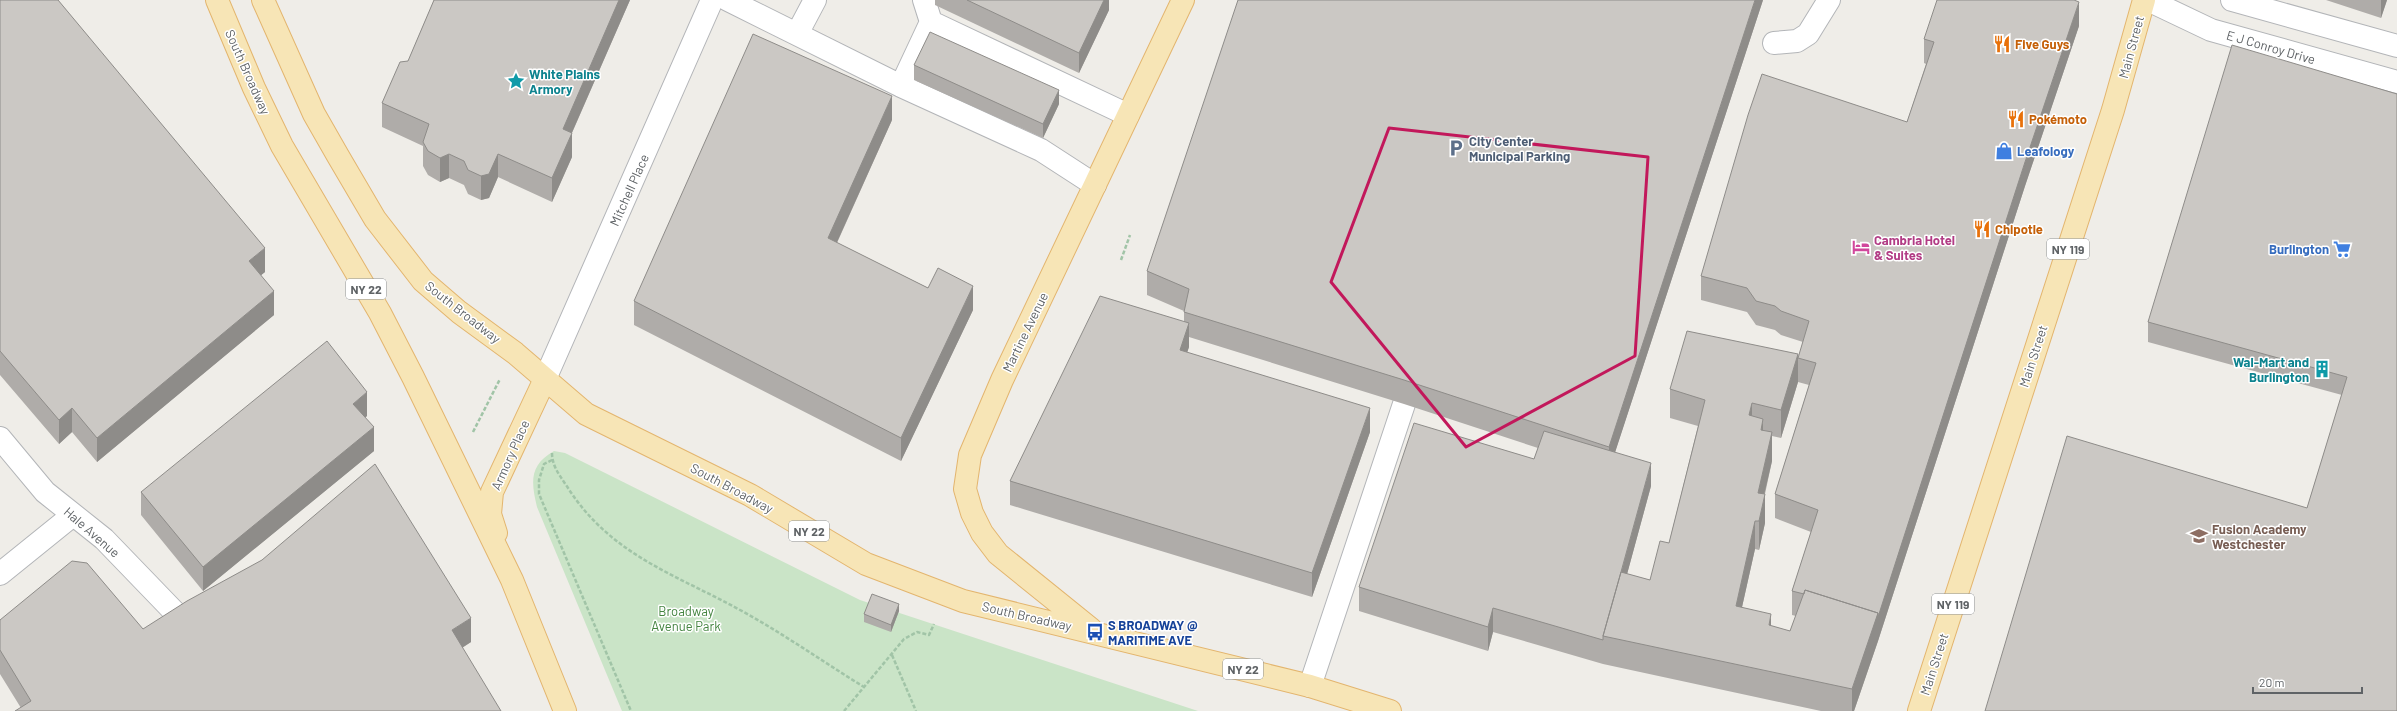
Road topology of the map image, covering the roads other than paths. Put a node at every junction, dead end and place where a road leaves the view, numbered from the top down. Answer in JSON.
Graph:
{"nodes":[{"id":1,"x":217,"y":0,"type":"edge"},
{"id":2,"x":263,"y":0,"type":"edge"},
{"id":3,"x":712,"y":0,"type":"edge"},
{"id":4,"x":728,"y":0,"type":"edge"},
{"id":5,"x":815,"y":0,"type":"edge"},
{"id":6,"x":924,"y":0,"type":"edge"},
{"id":7,"x":1183,"y":0,"type":"edge"},
{"id":8,"x":1830,"y":0,"type":"edge"},
{"id":9,"x":2144,"y":0,"type":"edge"},
{"id":10,"x":2148,"y":0,"type":"edge"},
{"id":11,"x":2232,"y":0,"type":"edge"},
{"id":12,"x":931,"y":22,"type":"junction"},
{"id":13,"x":797,"y":34,"type":"junction"},
{"id":14,"x":1774,"y":43,"type":"dead end"},
{"id":15,"x":2397,"y":46,"type":"edge"},
{"id":16,"x":2397,"y":82,"type":"edge"},
{"id":17,"x":901,"y":86,"type":"junction"},
{"id":18,"x":1128,"y":115,"type":"junction"},
{"id":19,"x":1095,"y":185,"type":"junction"},
{"id":20,"x":545,"y":379,"type":"junction"},
{"id":21,"x":1404,"y":404,"type":"edge"},
{"id":22,"x":0,"y":438,"type":"edge"},
{"id":23,"x":74,"y":515,"type":"junction"},
{"id":24,"x":0,"y":574,"type":"edge"},
{"id":25,"x":512,"y":580,"type":"junction"},
{"id":26,"x":187,"y":625,"type":"edge"},
{"id":27,"x":1095,"y":632,"type":"junction"},
{"id":28,"x":1310,"y":686,"type":"junction"},
{"id":29,"x":565,"y":708,"type":"edge"},
{"id":30,"x":1390,"y":711,"type":"edge"},
{"id":31,"x":1919,"y":711,"type":"edge"}],
"edges":[{"from":1,"to":25,"type":"main road","name":"South Broadway","number":"NY 22"},
{"from":2,"to":20,"type":"main road","name":"South Broadway","number":"NY 22"},
{"from":3,"to":20,"type":"street","name":"Mitchell Place"},
{"from":4,"to":13,"type":"street"},
{"from":5,"to":13,"type":"street"},
{"from":6,"to":12,"type":"street"},
{"from":7,"to":18,"type":"main road","name":"Martine Avenue"},
{"from":8,"to":14,"type":"street"},
{"from":9,"to":31,"type":"main road","name":"Main Street","number":"NY 119"},
{"from":10,"to":16,"type":"street","name":"E J Conroy Drive"},
{"from":11,"to":15,"type":"street"},
{"from":12,"to":17,"type":"street"},
{"from":12,"to":18,"type":"street"},
{"from":13,"to":17,"type":"street"},
{"from":17,"to":19,"type":"street"},
{"from":18,"to":19,"type":"main road","name":"Martine Avenue"},
{"from":19,"to":27,"type":"main road","name":"Martine Avenue"},
{"from":20,"to":25,"type":"main road","name":"Armory Place"},
{"from":20,"to":27,"type":"main road","name":"South Broadway","number":"NY 22"},
{"from":21,"to":28,"type":"street"},
{"from":22,"to":23,"type":"street","name":"Hale Avenue"},
{"from":23,"to":24,"type":"street"},
{"from":23,"to":26,"type":"street","name":"Hale Avenue"},
{"from":25,"to":29,"type":"main road","name":"South Broadway","number":"NY 22"},
{"from":27,"to":28,"type":"main road","name":"South Broadway","number":"NY 22"},
{"from":28,"to":30,"type":"main road","name":"South Broadway","number":"NY 22"}]}
